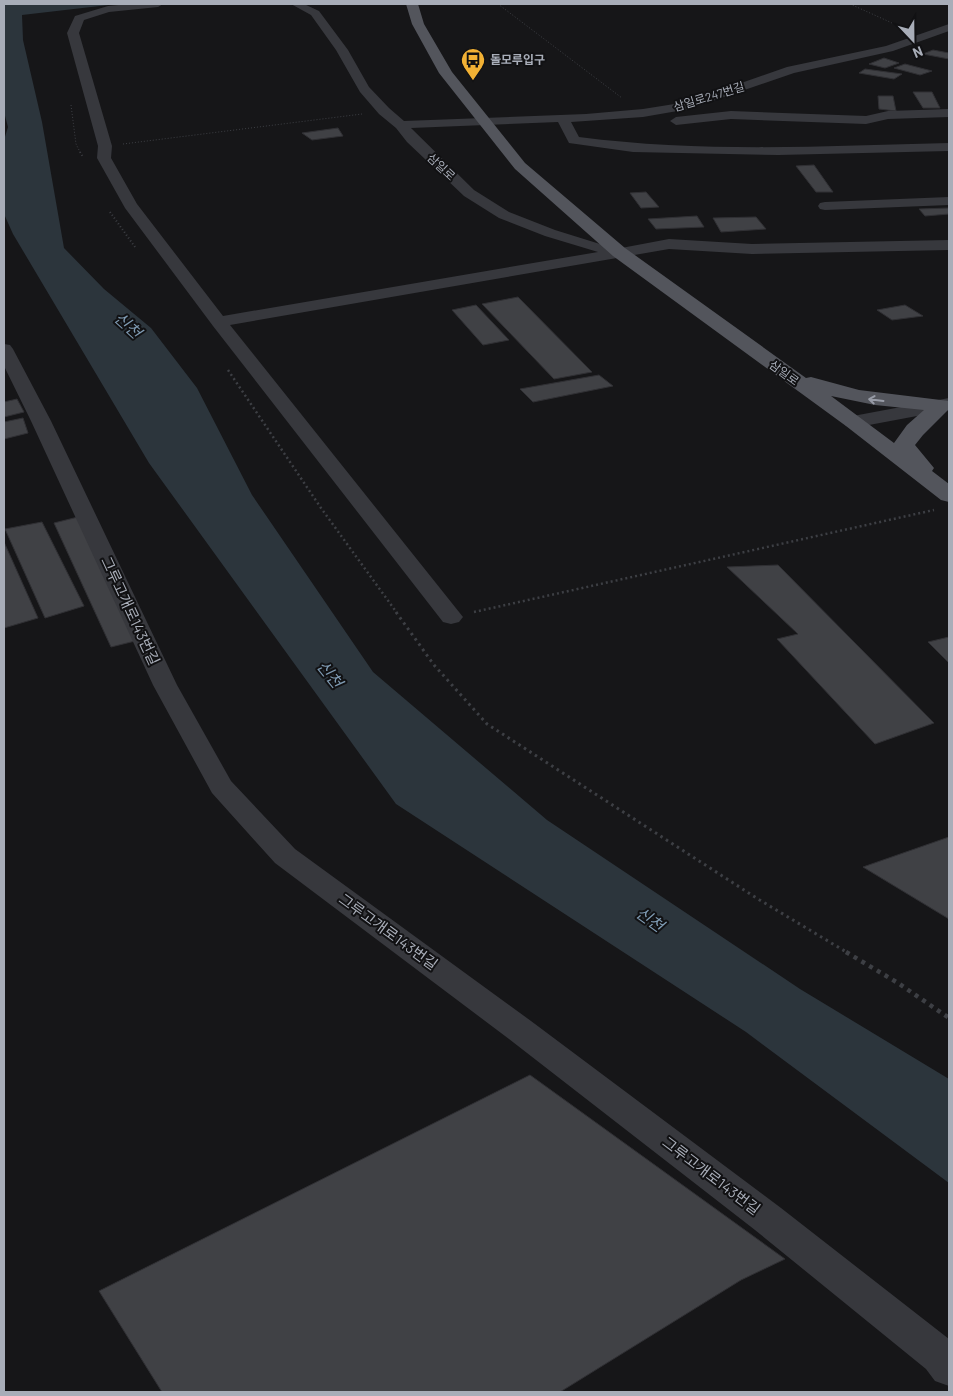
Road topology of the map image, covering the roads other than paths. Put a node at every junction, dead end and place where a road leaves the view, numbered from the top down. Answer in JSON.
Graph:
{"nodes":[{"id":1,"x":158,"y":4,"type":"edge"},
{"id":2,"x":296,"y":4,"type":"edge"},
{"id":3,"x":412,"y":4,"type":"edge"},
{"id":4,"x":949,"y":27,"type":"edge"},
{"id":5,"x":949,"y":113,"type":"edge"},
{"id":6,"x":888,"y":115,"type":"junction"},
{"id":7,"x":562,"y":118,"type":"junction"},
{"id":8,"x":483,"y":121,"type":"junction"},
{"id":9,"x":667,"y":122,"type":"dead end"},
{"id":10,"x":401,"y":125,"type":"junction"},
{"id":11,"x":622,"y":132,"type":"dead end"},
{"id":12,"x":595,"y":143,"type":"junction"},
{"id":13,"x":949,"y":147,"type":"edge"},
{"id":14,"x":920,"y":148,"type":"junction"},
{"id":15,"x":949,"y":201,"type":"edge"},
{"id":16,"x":825,"y":206,"type":"dead end"},
{"id":17,"x":949,"y":245,"type":"edge"},
{"id":18,"x":619,"y":252,"type":"junction"},
{"id":19,"x":219,"y":322,"type":"junction"},
{"id":20,"x":4,"y":349,"type":"edge"},
{"id":21,"x":786,"y":374,"type":"junction"},
{"id":22,"x":946,"y":404,"type":"edge"},
{"id":23,"x":853,"y":422,"type":"junction"},
{"id":24,"x":942,"y":497,"type":"edge"},
{"id":25,"x":451,"y":617,"type":"road end"},
{"id":26,"x":949,"y":1368,"type":"edge"}],
"edges":[{"from":1,"to":19,"type":"street"},
{"from":2,"to":10,"type":"street","name":"삼일로"},
{"from":3,"to":8,"type":"main road","name":"삼일로"},
{"from":4,"to":7,"type":"street","name":"삼일로247번길"},
{"from":5,"to":6,"type":"street"},
{"from":6,"to":9,"type":"street"},
{"from":6,"to":14,"type":"street"},
{"from":7,"to":8,"type":"street","name":"삼일로247번길"},
{"from":7,"to":12,"type":"street"},
{"from":8,"to":10,"type":"street","name":"삼일로247번길"},
{"from":8,"to":18,"type":"main road","name":"삼일로"},
{"from":10,"to":18,"type":"street","name":"삼일로"},
{"from":11,"to":12,"type":"street"},
{"from":12,"to":14,"type":"street"},
{"from":13,"to":14,"type":"street"},
{"from":15,"to":16,"type":"street"},
{"from":17,"to":18,"type":"street"},
{"from":18,"to":19,"type":"street"},
{"from":18,"to":21,"type":"main road","name":"삼일로"},
{"from":19,"to":25,"type":"street"},
{"from":20,"to":26,"type":"street","name":"그루고개로143번길"},
{"from":22,"to":21,"type":"main road","one_way":true},
{"from":21,"to":23,"type":"main road","name":"삼일로"},
{"from":22,"to":23,"type":"street"},
{"from":22,"to":24,"type":"main road"},
{"from":23,"to":24,"type":"main road","name":"삼일로"}]}
